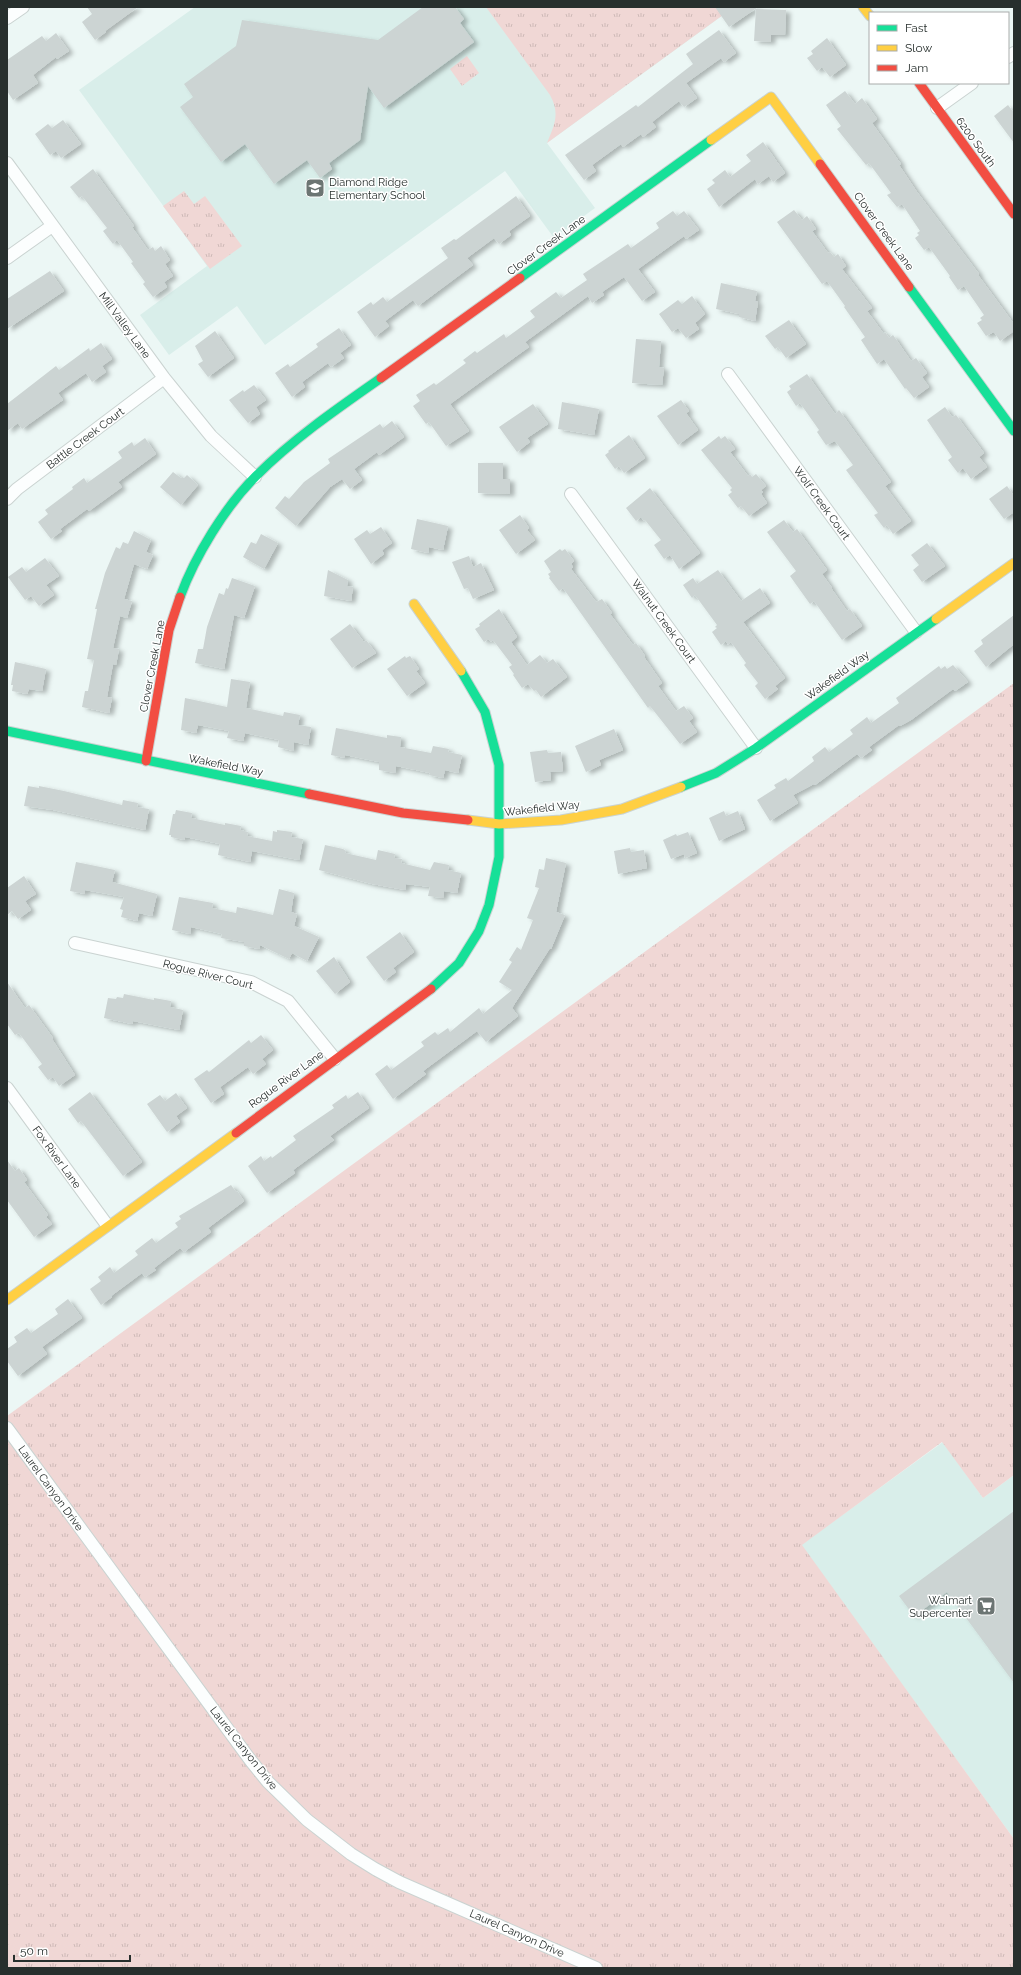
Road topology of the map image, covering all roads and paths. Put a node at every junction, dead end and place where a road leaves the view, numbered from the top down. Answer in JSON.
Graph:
{"nodes":[{"id":1,"x":23,"y":7,"type":"edge"},
{"id":2,"x":7,"y":18,"type":"edge"},
{"id":3,"x":920,"y":84,"type":"edge"},
{"id":4,"x":971,"y":84,"type":"edge"},
{"id":5,"x":937,"y":108,"type":"junction"},
{"id":6,"x":7,"y":163,"type":"edge"},
{"id":7,"x":1014,"y":214,"type":"edge"},
{"id":8,"x":52,"y":226,"type":"junction"},
{"id":9,"x":7,"y":258,"type":"edge"},
{"id":10,"x":728,"y":374,"type":"dead end"},
{"id":11,"x":164,"y":378,"type":"junction"},
{"id":12,"x":1014,"y":431,"type":"edge"},
{"id":13,"x":255,"y":477,"type":"junction"},
{"id":14,"x":571,"y":494,"type":"dead end"},
{"id":15,"x":7,"y":500,"type":"edge"},
{"id":16,"x":1014,"y":563,"type":"edge"},
{"id":17,"x":414,"y":604,"type":"dead end"},
{"id":18,"x":916,"y":632,"type":"junction"},
{"id":19,"x":7,"y":731,"type":"edge"},
{"id":20,"x":756,"y":748,"type":"junction"},
{"id":21,"x":146,"y":761,"type":"junction"},
{"id":22,"x":499,"y":824,"type":"junction"},
{"id":23,"x":75,"y":943,"type":"dead end"},
{"id":24,"x":335,"y":1059,"type":"junction"},
{"id":25,"x":7,"y":1088,"type":"edge"},
{"id":26,"x":107,"y":1225,"type":"junction"},
{"id":27,"x":7,"y":1300,"type":"edge"},
{"id":28,"x":7,"y":1428,"type":"edge"},
{"id":29,"x":596,"y":1968,"type":"edge"}],
"edges":[{"from":1,"to":2,"type":"street"},
{"from":3,"to":5,"type":"street","name":"6200 South"},
{"from":4,"to":5,"type":"street"},
{"from":5,"to":7,"type":"street","name":"6200 South"},
{"from":6,"to":8,"type":"street","name":"Mill Valley Lane"},
{"from":8,"to":9,"type":"street"},
{"from":8,"to":11,"type":"street","name":"Mill Valley Lane"},
{"from":10,"to":18,"type":"street","name":"Wolf Creek Court"},
{"from":11,"to":13,"type":"street","name":"Mill Valley Lane"},
{"from":11,"to":15,"type":"street","name":"Battle Creek Court"},
{"from":12,"to":13,"type":"street","name":"Clover Creek Lane"},
{"from":13,"to":21,"type":"street","name":"Clover Creek Lane"},
{"from":14,"to":20,"type":"street","name":"Walnut Creek Court"},
{"from":16,"to":18,"type":"street","name":"Wakefield Way"},
{"from":17,"to":22,"type":"street","name":"Rogue River Lane"},
{"from":18,"to":20,"type":"street","name":"Wakefield Way"},
{"from":19,"to":21,"type":"street","name":"Wakefield Way"},
{"from":20,"to":22,"type":"street","name":"Wakefield Way"},
{"from":21,"to":22,"type":"street","name":"Wakefield Way"},
{"from":22,"to":24,"type":"street","name":"Rogue River Lane"},
{"from":23,"to":24,"type":"street","name":"Rogue River Court"},
{"from":24,"to":26,"type":"street","name":"Rogue River Lane"},
{"from":25,"to":26,"type":"street","name":"Fox River Lane"},
{"from":26,"to":27,"type":"street","name":"Rogue River Lane"},
{"from":28,"to":29,"type":"street","name":"Laurel Canyon Drive"}]}
